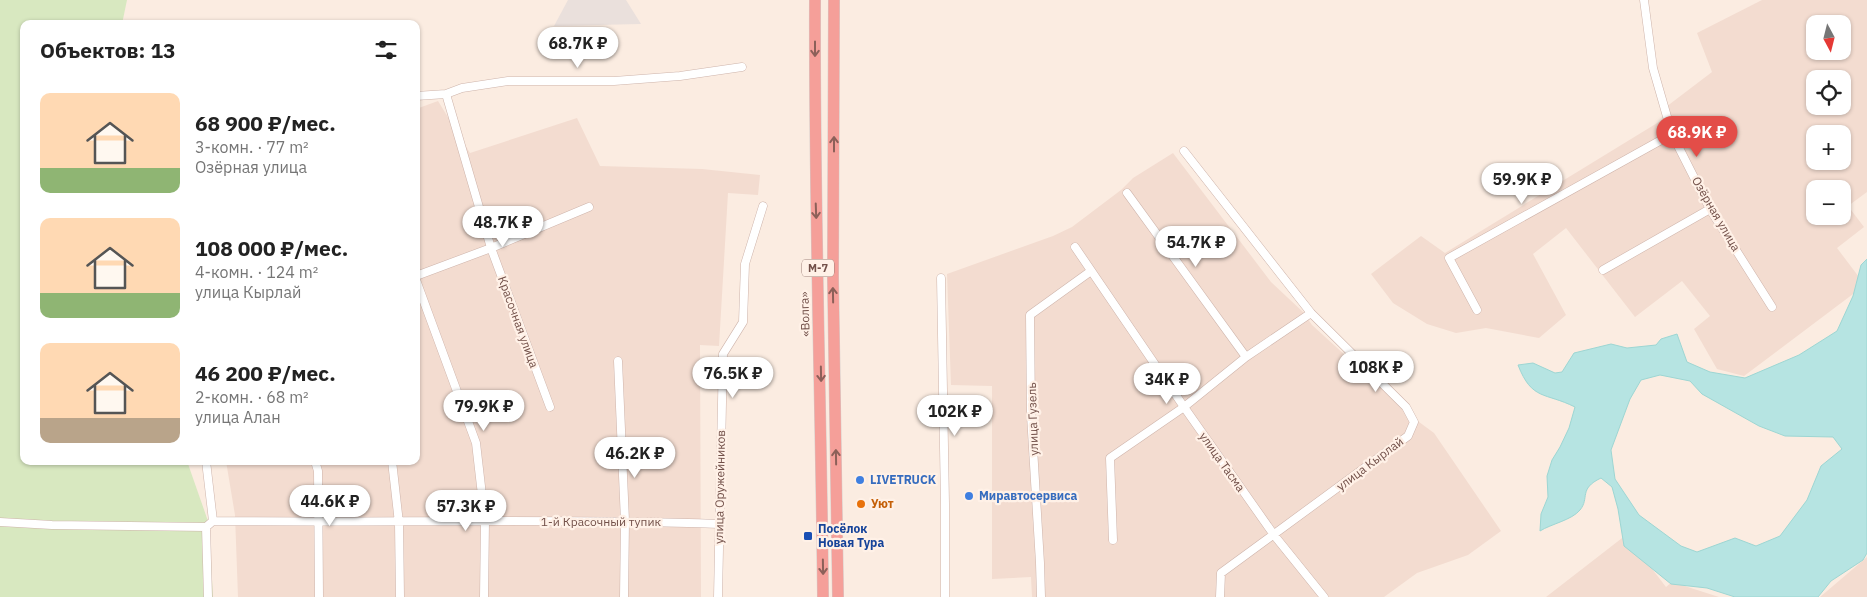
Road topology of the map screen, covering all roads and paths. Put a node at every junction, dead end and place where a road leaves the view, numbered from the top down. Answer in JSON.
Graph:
{"nodes":[{"id":1,"x":815,"y":0,"type":"edge"},
{"id":2,"x":1644,"y":0,"type":"edge"},
{"id":3,"x":834,"y":1,"type":"edge"},
{"id":4,"x":742,"y":67,"type":"dead end"},
{"id":5,"x":446,"y":94,"type":"junction"},
{"id":6,"x":420,"y":96,"type":"edge"},
{"id":7,"x":1672,"y":134,"type":"junction"},
{"id":8,"x":1184,"y":151,"type":"dead end"},
{"id":9,"x":1126,"y":193,"type":"dead end"},
{"id":10,"x":762,"y":206,"type":"dead end"},
{"id":11,"x":589,"y":207,"type":"dead end"},
{"id":12,"x":1710,"y":208,"type":"junction"},
{"id":13,"x":1075,"y":247,"type":"dead end"},
{"id":14,"x":491,"y":248,"type":"junction"},
{"id":15,"x":1603,"y":270,"type":"dead end"},
{"id":16,"x":1091,"y":271,"type":"junction"},
{"id":17,"x":420,"y":275,"type":"edge"},
{"id":18,"x":941,"y":278,"type":"dead end"},
{"id":19,"x":420,"y":291,"type":"edge"},
{"id":20,"x":1772,"y":307,"type":"dead end"},
{"id":21,"x":1477,"y":310,"type":"dead end"},
{"id":22,"x":1311,"y":313,"type":"junction"},
{"id":23,"x":1246,"y":357,"type":"junction"},
{"id":24,"x":618,"y":361,"type":"dead end"},
{"id":25,"x":1184,"y":406,"type":"junction"},
{"id":26,"x":550,"y":407,"type":"dead end"},
{"id":27,"x":206,"y":465,"type":"edge"},
{"id":28,"x":316,"y":465,"type":"edge"},
{"id":29,"x":392,"y":465,"type":"edge"},
{"id":30,"x":213,"y":521,"type":"junction"},
{"id":31,"x":485,"y":521,"type":"junction"},
{"id":32,"x":625,"y":521,"type":"junction"},
{"id":33,"x":0,"y":522,"type":"edge"},
{"id":34,"x":319,"y":522,"type":"junction"},
{"id":35,"x":399,"y":522,"type":"junction"},
{"id":36,"x":719,"y":524,"type":"junction"},
{"id":37,"x":206,"y":527,"type":"junction"},
{"id":38,"x":1274,"y":535,"type":"junction"},
{"id":39,"x":1113,"y":540,"type":"dead end"},
{"id":40,"x":208,"y":597,"type":"edge"},
{"id":41,"x":319,"y":597,"type":"edge"},
{"id":42,"x":400,"y":597,"type":"edge"},
{"id":43,"x":484,"y":597,"type":"edge"},
{"id":44,"x":624,"y":597,"type":"edge"},
{"id":45,"x":718,"y":597,"type":"edge"},
{"id":46,"x":823,"y":597,"type":"edge"},
{"id":47,"x":838,"y":597,"type":"edge"},
{"id":48,"x":945,"y":597,"type":"edge"},
{"id":49,"x":1041,"y":597,"type":"edge"},
{"id":50,"x":1220,"y":597,"type":"edge"},
{"id":51,"x":1324,"y":597,"type":"edge"}],
"edges":[{"from":1,"to":46,"type":"highway","name":"«Волга»","number":"М-7","one_way":true},
{"from":2,"to":7,"type":"street","name":"Озёрная улица"},
{"from":47,"to":3,"type":"highway","number":"М-7","one_way":true},
{"from":4,"to":5,"type":"street"},
{"from":5,"to":6,"type":"street"},
{"from":5,"to":14,"type":"street","name":"Красочная улица"},
{"from":7,"to":12,"type":"street","name":"Озёрная улица"},
{"from":7,"to":21,"type":"street"},
{"from":8,"to":22,"type":"street","name":"улица Кырлай"},
{"from":9,"to":23,"type":"street"},
{"from":10,"to":36,"type":"street","name":"улица Оружейников"},
{"from":11,"to":14,"type":"street"},
{"from":12,"to":15,"type":"street"},
{"from":12,"to":20,"type":"street","name":"Озёрная улица"},
{"from":13,"to":16,"type":"street","name":"улица Тасма"},
{"from":14,"to":17,"type":"street"},
{"from":14,"to":26,"type":"street","name":"Красочная улица"},
{"from":16,"to":25,"type":"street","name":"улица Тасма"},
{"from":16,"to":49,"type":"street","name":"улица Гузель"},
{"from":18,"to":48,"type":"street"},
{"from":19,"to":31,"type":"street"},
{"from":22,"to":23,"type":"street"},
{"from":22,"to":38,"type":"street","name":"улица Кырлай"},
{"from":23,"to":25,"type":"street"},
{"from":24,"to":32,"type":"street"},
{"from":25,"to":38,"type":"street","name":"улица Тасма"},
{"from":25,"to":39,"type":"street"},
{"from":27,"to":30,"type":"street"},
{"from":28,"to":34,"type":"street"},
{"from":29,"to":35,"type":"street"},
{"from":30,"to":34,"type":"street","name":"1-й Красочный тупик"},
{"from":30,"to":37,"type":"street"},
{"from":31,"to":32,"type":"street","name":"1-й Красочный тупик"},
{"from":31,"to":35,"type":"street","name":"1-й Красочный тупик"},
{"from":31,"to":43,"type":"street"},
{"from":32,"to":36,"type":"street","name":"1-й Красочный тупик"},
{"from":32,"to":44,"type":"street"},
{"from":33,"to":37,"type":"street"},
{"from":34,"to":35,"type":"street","name":"1-й Красочный тупик"},
{"from":34,"to":41,"type":"street"},
{"from":35,"to":42,"type":"street"},
{"from":36,"to":45,"type":"street","name":"улица Оружейников"},
{"from":37,"to":40,"type":"street"},
{"from":38,"to":50,"type":"street","name":"улица Кырлай"},
{"from":38,"to":51,"type":"street","name":"улица Тасма"}]}
